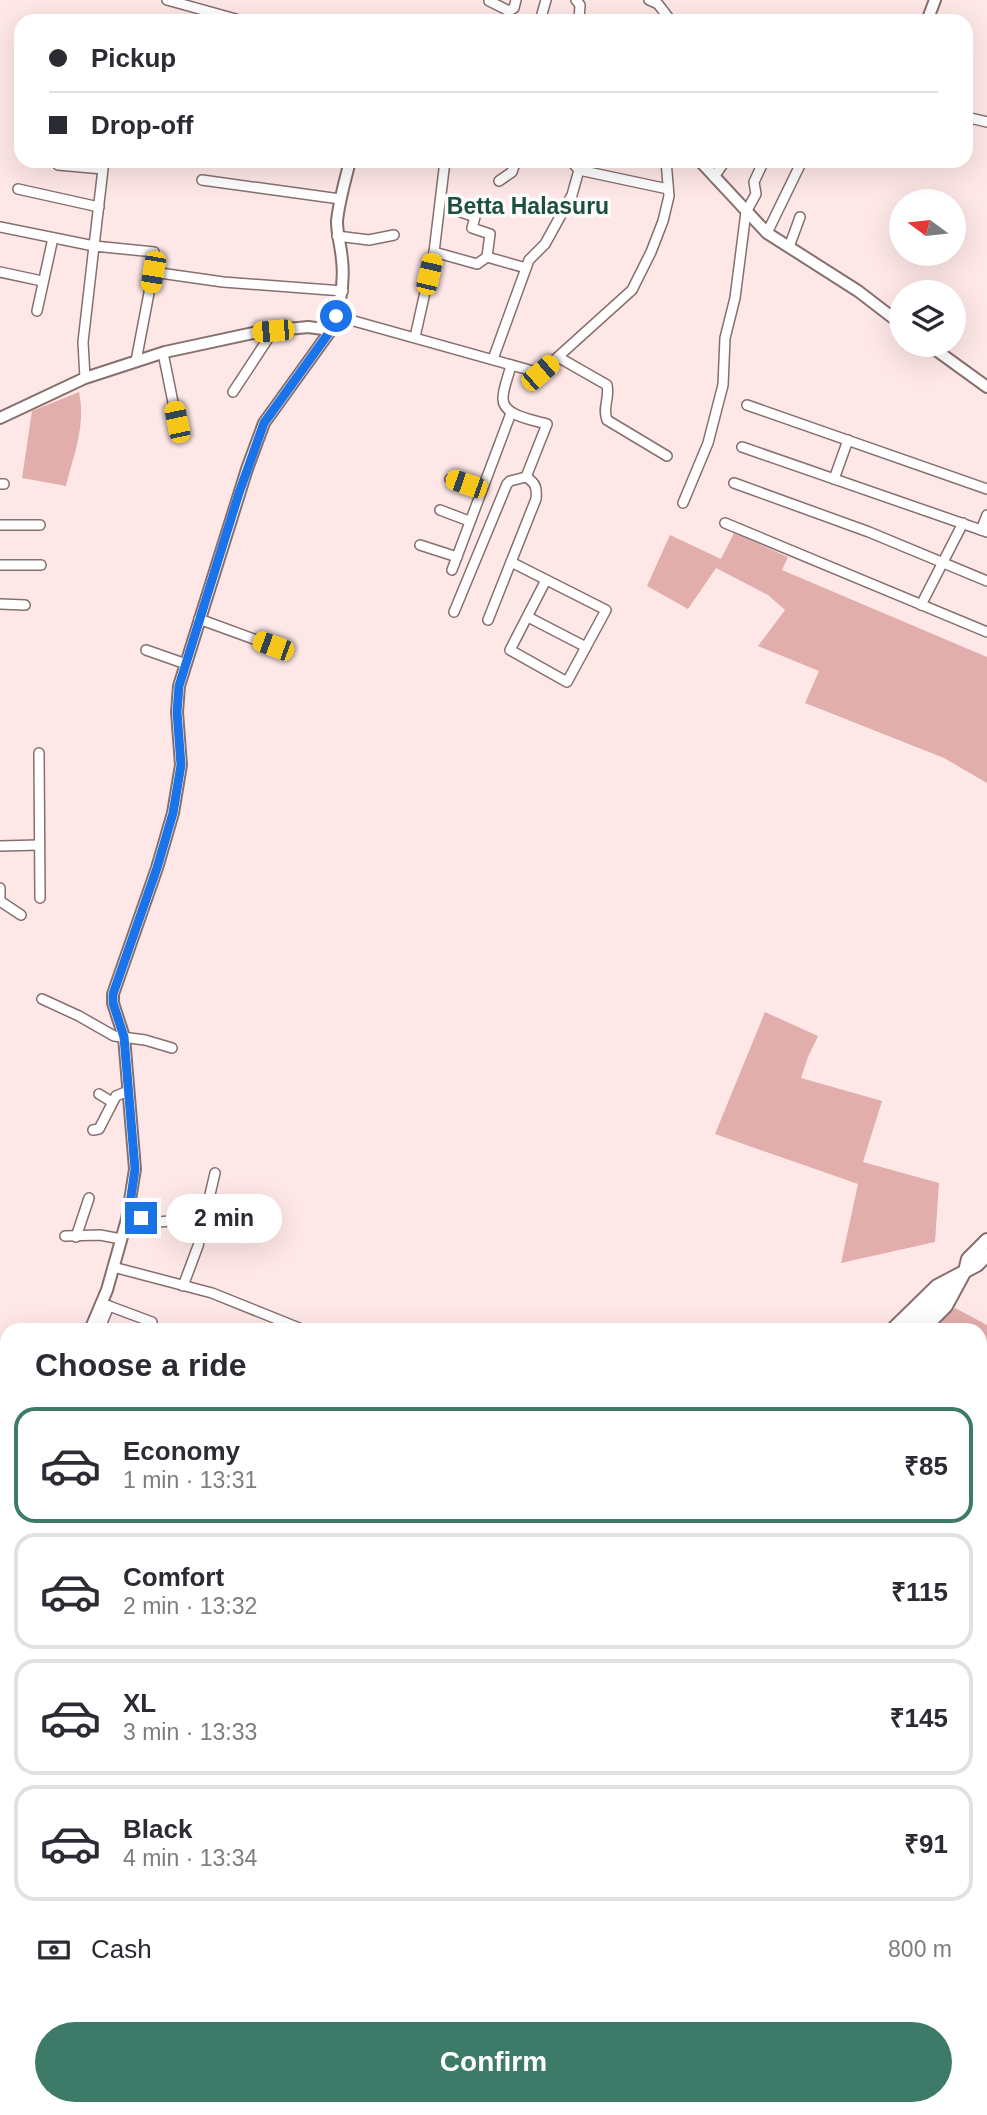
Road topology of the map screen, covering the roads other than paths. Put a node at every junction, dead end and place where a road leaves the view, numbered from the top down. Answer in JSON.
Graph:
{"nodes":[{"id":1,"x":167,"y":0,"type":"edge"},
{"id":2,"x":516,"y":0,"type":"edge"},
{"id":3,"x":649,"y":0,"type":"edge"},
{"id":4,"x":489,"y":1,"type":"edge"},
{"id":5,"x":662,"y":5,"type":"edge"},
{"id":6,"x":218,"y":14,"type":"edge"},
{"id":7,"x":92,"y":168,"type":"edge"},
{"id":8,"x":348,"y":168,"type":"edge"},
{"id":9,"x":444,"y":168,"type":"edge"},
{"id":10,"x":513,"y":168,"type":"edge"},
{"id":11,"x":666,"y":168,"type":"edge"},
{"id":12,"x":707,"y":168,"type":"edge"},
{"id":13,"x":720,"y":168,"type":"edge"},
{"id":14,"x":761,"y":168,"type":"edge"},
{"id":15,"x":799,"y":168,"type":"edge"},
{"id":16,"x":579,"y":170,"type":"joint"},
{"id":17,"x":715,"y":177,"type":"junction"},
{"id":18,"x":202,"y":180,"type":"dead end"},
{"id":19,"x":499,"y":181,"type":"dead end"},
{"id":20,"x":18,"y":189,"type":"dead end"},
{"id":21,"x":668,"y":189,"type":"junction"},
{"id":22,"x":340,"y":199,"type":"junction"},
{"id":23,"x":99,"y":207,"type":"junction"},
{"id":24,"x":458,"y":211,"type":"dead end"},
{"id":25,"x":746,"y":212,"type":"junction"},
{"id":26,"x":800,"y":217,"type":"dead end"},
{"id":27,"x":0,"y":227,"type":"edge"},
{"id":28,"x":767,"y":233,"type":"junction"},
{"id":29,"x":394,"y":235,"type":"dead end"},
{"id":30,"x":337,"y":236,"type":"junction"},
{"id":31,"x":53,"y":238,"type":"junction"},
{"id":32,"x":94,"y":246,"type":"junction"},
{"id":33,"x":789,"y":247,"type":"junction"},
{"id":34,"x":434,"y":253,"type":"junction"},
{"id":35,"x":487,"y":257,"type":"junction"},
{"id":36,"x":526,"y":268,"type":"junction"},
{"id":37,"x":0,"y":272,"type":"edge"},
{"id":38,"x":153,"y":272,"type":"junction"},
{"id":39,"x":42,"y":281,"type":"junction"},
{"id":40,"x":343,"y":291,"type":"junction"},
{"id":41,"x":37,"y":311,"type":"dead end"},
{"id":42,"x":889,"y":315,"type":"edge"},
{"id":43,"x":336,"y":316,"type":"junction"},
{"id":44,"x":331,"y":330,"type":"junction"},
{"id":45,"x":273,"y":331,"type":"junction"},
{"id":46,"x":415,"y":337,"type":"junction"},
{"id":47,"x":163,"y":353,"type":"junction"},
{"id":48,"x":558,"y":357,"type":"junction"},
{"id":49,"x":946,"y":357,"type":"edge"},
{"id":50,"x":493,"y":359,"type":"junction"},
{"id":51,"x":136,"y":360,"type":"junction"},
{"id":52,"x":511,"y":365,"type":"junction"},
{"id":53,"x":85,"y":377,"type":"junction"},
{"id":54,"x":987,"y":387,"type":"edge"},
{"id":55,"x":233,"y":392,"type":"dead end"},
{"id":56,"x":747,"y":405,"type":"dead end"},
{"id":57,"x":511,"y":413,"type":"junction"},
{"id":58,"x":0,"y":418,"type":"edge"},
{"id":59,"x":177,"y":422,"type":"dead end"},
{"id":60,"x":848,"y":440,"type":"junction"},
{"id":61,"x":742,"y":447,"type":"dead end"},
{"id":62,"x":667,"y":456,"type":"dead end"},
{"id":63,"x":526,"y":477,"type":"junction"},
{"id":64,"x":835,"y":478,"type":"junction"},
{"id":65,"x":450,"y":479,"type":"dead end"},
{"id":66,"x":734,"y":483,"type":"dead end"},
{"id":67,"x":481,"y":489,"type":"junction"},
{"id":68,"x":987,"y":489,"type":"edge"},
{"id":69,"x":683,"y":503,"type":"dead end"},
{"id":70,"x":440,"y":510,"type":"dead end"},
{"id":71,"x":987,"y":515,"type":"edge"},
{"id":72,"x":470,"y":520,"type":"junction"},
{"id":73,"x":725,"y":523,"type":"dead end"},
{"id":74,"x":962,"y":523,"type":"junction"},
{"id":75,"x":0,"y":525,"type":"edge"},
{"id":76,"x":40,"y":525,"type":"dead end"},
{"id":77,"x":984,"y":531,"type":"edge"},
{"id":78,"x":420,"y":545,"type":"dead end"},
{"id":79,"x":457,"y":557,"type":"junction"},
{"id":80,"x":511,"y":562,"type":"junction"},
{"id":81,"x":943,"y":562,"type":"junction"},
{"id":82,"x":0,"y":565,"type":"edge"},
{"id":83,"x":41,"y":565,"type":"dead end"},
{"id":84,"x":452,"y":570,"type":"dead end"},
{"id":85,"x":547,"y":580,"type":"junction"},
{"id":86,"x":987,"y":581,"type":"edge"},
{"id":87,"x":0,"y":604,"type":"edge"},
{"id":88,"x":24,"y":605,"type":"dead end"},
{"id":89,"x":921,"y":605,"type":"junction"},
{"id":90,"x":454,"y":612,"type":"dead end"},
{"id":91,"x":528,"y":617,"type":"junction"},
{"id":92,"x":200,"y":619,"type":"junction"},
{"id":93,"x":488,"y":620,"type":"dead end"},
{"id":94,"x":987,"y":632,"type":"edge"},
{"id":95,"x":273,"y":646,"type":"dead end"},
{"id":96,"x":586,"y":647,"type":"junction"},
{"id":97,"x":146,"y":650,"type":"dead end"},
{"id":98,"x":186,"y":664,"type":"junction"},
{"id":99,"x":39,"y":753,"type":"dead end"},
{"id":100,"x":39,"y":845,"type":"junction"},
{"id":101,"x":0,"y":846,"type":"edge"},
{"id":102,"x":0,"y":888,"type":"edge"},
{"id":103,"x":40,"y":898,"type":"dead end"},
{"id":104,"x":21,"y":915,"type":"dead end"},
{"id":105,"x":42,"y":999,"type":"dead end"},
{"id":106,"x":124,"y":1037,"type":"junction"},
{"id":107,"x":172,"y":1048,"type":"dead end"},
{"id":108,"x":128,"y":1091,"type":"junction"},
{"id":109,"x":99,"y":1094,"type":"dead end"},
{"id":110,"x":112,"y":1102,"type":"junction"},
{"id":111,"x":93,"y":1130,"type":"dead end"},
{"id":112,"x":215,"y":1173,"type":"dead end"},
{"id":113,"x":89,"y":1198,"type":"dead end"},
{"id":114,"x":129,"y":1211,"type":"junction"},
{"id":115,"x":182,"y":1220,"type":"dead end"},
{"id":116,"x":65,"y":1236,"type":"dead end"},
{"id":117,"x":76,"y":1237,"type":"junction"},
{"id":118,"x":121,"y":1240,"type":"junction"},
{"id":119,"x":987,"y":1240,"type":"edge"},
{"id":120,"x":987,"y":1255,"type":"edge"},
{"id":121,"x":113,"y":1267,"type":"junction"},
{"id":122,"x":965,"y":1271,"type":"junction"},
{"id":123,"x":183,"y":1286,"type":"junction"},
{"id":124,"x":105,"y":1304,"type":"junction"},
{"id":125,"x":152,"y":1322,"type":"dead end"},
{"id":126,"x":94,"y":1323,"type":"edge"},
{"id":127,"x":101,"y":1323,"type":"edge"},
{"id":128,"x":287,"y":1323,"type":"edge"},
{"id":129,"x":899,"y":1323,"type":"edge"},
{"id":130,"x":915,"y":1323,"type":"edge"},
{"id":131,"x":929,"y":1323,"type":"edge"}],
"edges":[{"from":1,"to":6,"type":"street"},
{"from":2,"to":4,"type":"street"},
{"from":3,"to":5,"type":"street"},
{"from":7,"to":23,"type":"street"},
{"from":8,"to":22,"type":"street"},
{"from":9,"to":34,"type":"street"},
{"from":10,"to":19,"type":"street"},
{"from":11,"to":21,"type":"street"},
{"from":12,"to":17,"type":"street"},
{"from":13,"to":17,"type":"street"},
{"from":14,"to":25,"type":"street"},
{"from":15,"to":28,"type":"street"},
{"from":16,"to":21,"type":"street"},
{"from":16,"to":36,"type":"street"},
{"from":17,"to":25,"type":"street"},
{"from":18,"to":22,"type":"street"},
{"from":20,"to":23,"type":"street"},
{"from":21,"to":48,"type":"street"},
{"from":22,"to":30,"type":"street"},
{"from":23,"to":32,"type":"street"},
{"from":24,"to":35,"type":"street"},
{"from":25,"to":28,"type":"street"},
{"from":25,"to":69,"type":"street"},
{"from":26,"to":33,"type":"street"},
{"from":27,"to":31,"type":"street"},
{"from":28,"to":33,"type":"street"},
{"from":29,"to":30,"type":"street"},
{"from":30,"to":40,"type":"street"},
{"from":31,"to":32,"type":"street"},
{"from":31,"to":39,"type":"street"},
{"from":32,"to":38,"type":"street"},
{"from":32,"to":53,"type":"street"},
{"from":33,"to":42,"type":"street"},
{"from":34,"to":35,"type":"street"},
{"from":34,"to":46,"type":"street"},
{"from":35,"to":36,"type":"street"},
{"from":36,"to":50,"type":"street"},
{"from":37,"to":39,"type":"street"},
{"from":38,"to":40,"type":"street"},
{"from":38,"to":51,"type":"street"},
{"from":39,"to":41,"type":"street"},
{"from":40,"to":43,"type":"street"},
{"from":43,"to":44,"type":"street"},
{"from":43,"to":46,"type":"street"},
{"from":44,"to":45,"type":"street"},
{"from":44,"to":92,"type":"street"},
{"from":45,"to":47,"type":"street"},
{"from":45,"to":55,"type":"street"},
{"from":46,"to":50,"type":"street"},
{"from":47,"to":51,"type":"street"},
{"from":47,"to":59,"type":"street"},
{"from":48,"to":52,"type":"street"},
{"from":48,"to":62,"type":"street"},
{"from":49,"to":54,"type":"street"},
{"from":50,"to":52,"type":"street"},
{"from":51,"to":53,"type":"street"},
{"from":52,"to":57,"type":"street"},
{"from":53,"to":58,"type":"street"},
{"from":56,"to":60,"type":"street"},
{"from":57,"to":63,"type":"street"},
{"from":57,"to":67,"type":"street"},
{"from":60,"to":64,"type":"street"},
{"from":60,"to":68,"type":"street"},
{"from":61,"to":64,"type":"street"},
{"from":63,"to":80,"type":"street"},
{"from":63,"to":90,"type":"street"},
{"from":64,"to":74,"type":"street"},
{"from":65,"to":67,"type":"street"},
{"from":66,"to":81,"type":"street"},
{"from":67,"to":72,"type":"street"},
{"from":70,"to":72,"type":"street"},
{"from":71,"to":77,"type":"street"},
{"from":72,"to":79,"type":"street"},
{"from":73,"to":89,"type":"street"},
{"from":74,"to":77,"type":"street"},
{"from":74,"to":81,"type":"street"},
{"from":75,"to":76,"type":"street"},
{"from":78,"to":79,"type":"street"},
{"from":79,"to":84,"type":"street"},
{"from":80,"to":85,"type":"street"},
{"from":80,"to":93,"type":"street"},
{"from":81,"to":86,"type":"street"},
{"from":81,"to":89,"type":"street"},
{"from":82,"to":83,"type":"street"},
{"from":85,"to":91,"type":"street"},
{"from":85,"to":96,"type":"street"},
{"from":87,"to":88,"type":"street"},
{"from":89,"to":94,"type":"street"},
{"from":91,"to":96,"type":"street"},
{"from":91,"to":96,"type":"street"},
{"from":92,"to":95,"type":"street"},
{"from":92,"to":98,"type":"street"},
{"from":97,"to":98,"type":"street"},
{"from":98,"to":106,"type":"street"},
{"from":99,"to":100,"type":"street"},
{"from":100,"to":101,"type":"street"},
{"from":100,"to":103,"type":"street"},
{"from":102,"to":104,"type":"street"},
{"from":105,"to":106,"type":"street"},
{"from":106,"to":107,"type":"street"},
{"from":106,"to":108,"type":"street"},
{"from":108,"to":110,"type":"street"},
{"from":108,"to":114,"type":"street"},
{"from":109,"to":110,"type":"street"},
{"from":110,"to":111,"type":"street"},
{"from":112,"to":123,"type":"street"},
{"from":113,"to":117,"type":"street"},
{"from":114,"to":115,"type":"street"},
{"from":114,"to":118,"type":"street"},
{"from":116,"to":117,"type":"street"},
{"from":117,"to":118,"type":"street"},
{"from":118,"to":121,"type":"street"},
{"from":119,"to":122,"type":"main road"},
{"from":120,"to":122,"type":"main road"},
{"from":121,"to":123,"type":"street"},
{"from":121,"to":124,"type":"street"},
{"from":122,"to":129,"type":"main road"},
{"from":122,"to":130,"type":"main road"},
{"from":122,"to":131,"type":"main road"},
{"from":123,"to":128,"type":"street"},
{"from":124,"to":125,"type":"street"},
{"from":124,"to":126,"type":"street"},
{"from":124,"to":127,"type":"street"}]}
